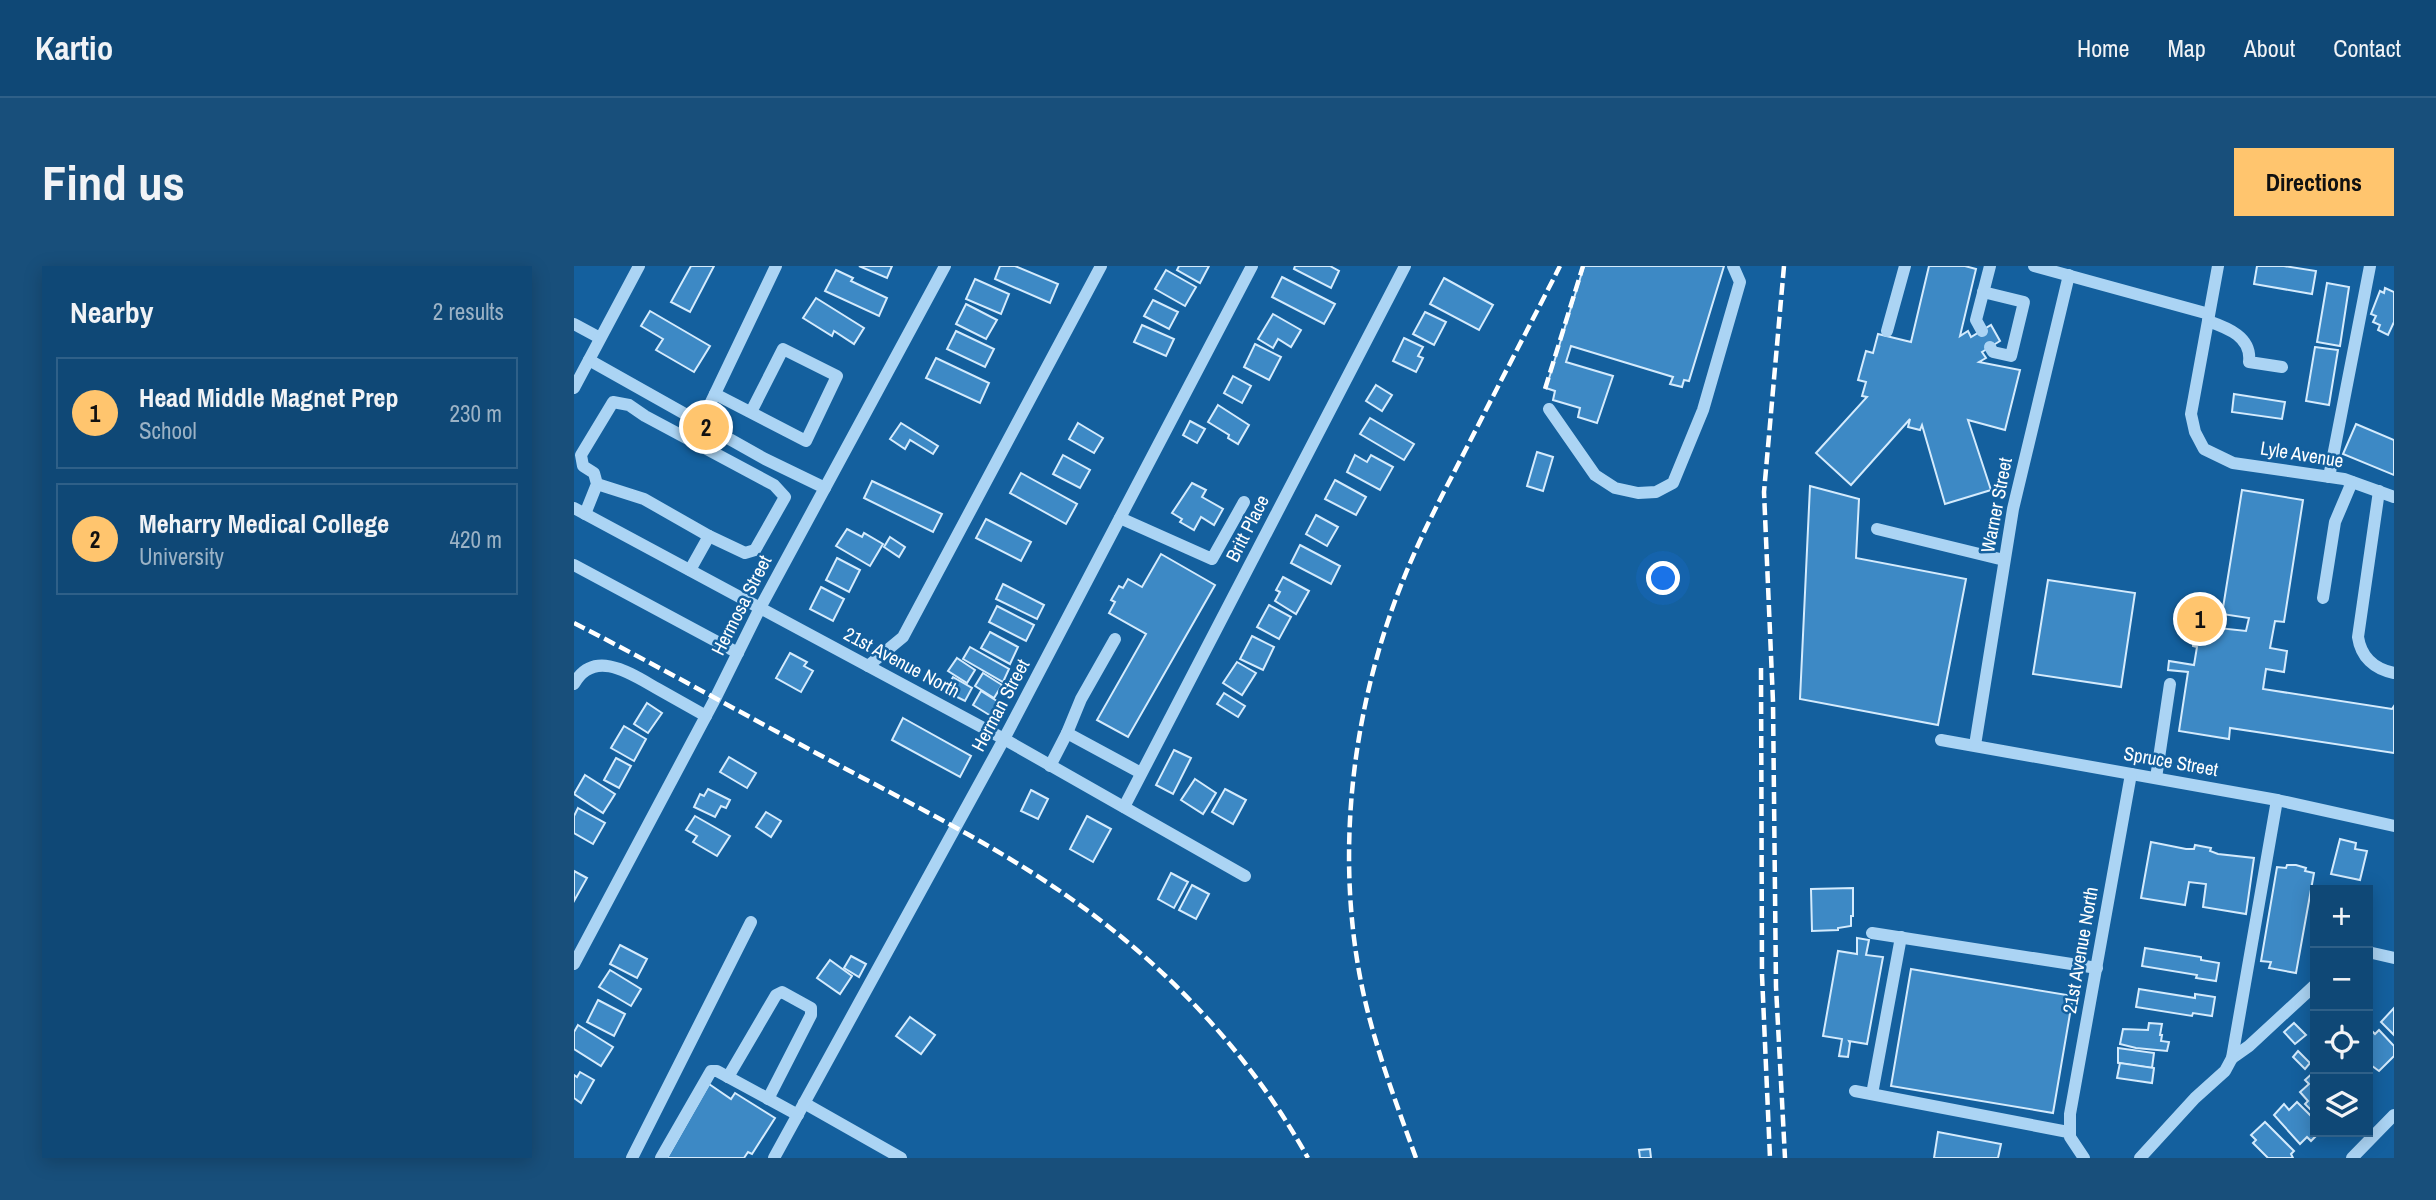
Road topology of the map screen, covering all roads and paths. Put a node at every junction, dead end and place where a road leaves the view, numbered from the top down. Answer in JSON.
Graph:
{"nodes":[{"id":1,"x":639,"y":266,"type":"edge"},
{"id":2,"x":776,"y":266,"type":"edge"},
{"id":3,"x":945,"y":266,"type":"edge"},
{"id":4,"x":1101,"y":266,"type":"edge"},
{"id":5,"x":1252,"y":266,"type":"edge"},
{"id":6,"x":1405,"y":266,"type":"edge"},
{"id":7,"x":1733,"y":266,"type":"edge"},
{"id":8,"x":1905,"y":266,"type":"edge"},
{"id":9,"x":1990,"y":266,"type":"edge"},
{"id":10,"x":2035,"y":266,"type":"edge"},
{"id":11,"x":2218,"y":266,"type":"edge"},
{"id":12,"x":2370,"y":266,"type":"edge"},
{"id":13,"x":2066,"y":272,"type":"edge"},
{"id":14,"x":1983,"y":292,"type":"junction"},
{"id":15,"x":2208,"y":317,"type":"junction"},
{"id":16,"x":574,"y":324,"type":"edge"},
{"id":17,"x":1887,"y":331,"type":"dead end"},
{"id":18,"x":1982,"y":331,"type":"dead end"},
{"id":19,"x":600,"y":338,"type":"junction"},
{"id":20,"x":1990,"y":347,"type":"dead end"},
{"id":21,"x":589,"y":359,"type":"junction"},
{"id":22,"x":2282,"y":367,"type":"dead end"},
{"id":23,"x":575,"y":382,"type":"edge"},
{"id":24,"x":715,"y":394,"type":"junction"},
{"id":25,"x":1549,"y":409,"type":"dead end"},
{"id":26,"x":751,"y":412,"type":"junction"},
{"id":27,"x":701,"y":423,"type":"junction"},
{"id":28,"x":2329,"y":477,"type":"junction"},
{"id":29,"x":2351,"y":482,"type":"junction"},
{"id":30,"x":597,"y":484,"type":"junction"},
{"id":31,"x":825,"y":488,"type":"junction"},
{"id":32,"x":2379,"y":491,"type":"junction"},
{"id":33,"x":2394,"y":497,"type":"edge"},
{"id":34,"x":1244,"y":502,"type":"dead end"},
{"id":35,"x":580,"y":511,"type":"edge"},
{"id":36,"x":1120,"y":518,"type":"junction"},
{"id":37,"x":1877,"y":528,"type":"dead end"},
{"id":38,"x":709,"y":536,"type":"junction"},
{"id":39,"x":2004,"y":560,"type":"junction"},
{"id":40,"x":574,"y":565,"type":"edge"},
{"id":41,"x":690,"y":570,"type":"junction"},
{"id":42,"x":2323,"y":598,"type":"dead end"},
{"id":43,"x":760,"y":608,"type":"junction"},
{"id":44,"x":1115,"y":639,"type":"dead end"},
{"id":45,"x":738,"y":653,"type":"junction"},
{"id":46,"x":868,"y":666,"type":"junction"},
{"id":47,"x":2394,"y":673,"type":"edge"},
{"id":48,"x":574,"y":684,"type":"edge"},
{"id":49,"x":2171,"y":684,"type":"dead end"},
{"id":50,"x":706,"y":716,"type":"junction"},
{"id":51,"x":1067,"y":733,"type":"junction"},
{"id":52,"x":1004,"y":740,"type":"junction"},
{"id":53,"x":1941,"y":740,"type":"dead end"},
{"id":54,"x":1975,"y":745,"type":"junction"},
{"id":55,"x":1050,"y":766,"type":"junction"},
{"id":56,"x":1141,"y":773,"type":"junction"},
{"id":57,"x":2131,"y":774,"type":"junction"},
{"id":58,"x":2157,"y":778,"type":"junction"},
{"id":59,"x":2277,"y":800,"type":"junction"},
{"id":60,"x":1124,"y":807,"type":"junction"},
{"id":61,"x":2394,"y":827,"type":"edge"},
{"id":62,"x":1245,"y":876,"type":"dead end"},
{"id":63,"x":751,"y":922,"type":"dead end"},
{"id":64,"x":1872,"y":933,"type":"dead end"},
{"id":65,"x":1901,"y":937,"type":"junction"},
{"id":66,"x":2373,"y":953,"type":"edge"},
{"id":67,"x":2394,"y":958,"type":"edge"},
{"id":68,"x":574,"y":964,"type":"edge"},
{"id":69,"x":2096,"y":968,"type":"junction"},
{"id":70,"x":2310,"y":990,"type":"edge"},
{"id":71,"x":2232,"y":1058,"type":"junction"},
{"id":72,"x":728,"y":1077,"type":"junction"},
{"id":73,"x":1855,"y":1091,"type":"dead end"},
{"id":74,"x":1872,"y":1094,"type":"junction"},
{"id":75,"x":768,"y":1099,"type":"junction"},
{"id":76,"x":804,"y":1103,"type":"junction"},
{"id":77,"x":798,"y":1115,"type":"junction"},
{"id":78,"x":2394,"y":1115,"type":"edge"},
{"id":79,"x":2068,"y":1132,"type":"junction"},
{"id":80,"x":632,"y":1158,"type":"edge"},
{"id":81,"x":661,"y":1158,"type":"edge"},
{"id":82,"x":774,"y":1158,"type":"edge"},
{"id":83,"x":901,"y":1158,"type":"edge"},
{"id":84,"x":2084,"y":1158,"type":"edge"},
{"id":85,"x":2140,"y":1158,"type":"edge"},
{"id":86,"x":2352,"y":1158,"type":"edge"}],
"edges":[{"from":1,"to":19,"type":"street"},
{"from":2,"to":24,"type":"street"},
{"from":3,"to":31,"type":"street","name":"Hermosa Street"},
{"from":4,"to":46,"type":"street"},
{"from":5,"to":36,"type":"street","name":"Herman Street"},
{"from":6,"to":56,"type":"street","name":"Britt Place"},
{"from":7,"to":25,"type":"street"},
{"from":8,"to":17,"type":"street"},
{"from":9,"to":14,"type":"street"},
{"from":10,"to":13,"type":"street"},
{"from":11,"to":15,"type":"street"},
{"from":12,"to":28,"type":"street"},
{"from":13,"to":15,"type":"street"},
{"from":13,"to":39,"type":"street","name":"Warner Street"},
{"from":14,"to":18,"type":"street"},
{"from":14,"to":20,"type":"street"},
{"from":15,"to":22,"type":"street"},
{"from":15,"to":28,"type":"street","name":"Lyle Avenue"},
{"from":16,"to":19,"type":"street"},
{"from":19,"to":21,"type":"street"},
{"from":21,"to":23,"type":"street"},
{"from":21,"to":27,"type":"street"},
{"from":24,"to":26,"type":"street"},
{"from":24,"to":27,"type":"street"},
{"from":26,"to":26,"type":"street"},
{"from":27,"to":31,"type":"street"},
{"from":28,"to":29,"type":"street","name":"Lyle Avenue"},
{"from":29,"to":32,"type":"street","name":"Lyle Avenue"},
{"from":29,"to":42,"type":"street"},
{"from":30,"to":35,"type":"street"},
{"from":30,"to":38,"type":"street"},
{"from":30,"to":38,"type":"street"},
{"from":31,"to":43,"type":"street","name":"Hermosa Street"},
{"from":32,"to":33,"type":"street","name":"Lyle Avenue"},
{"from":32,"to":47,"type":"street"},
{"from":34,"to":36,"type":"street"},
{"from":35,"to":41,"type":"street","name":"21st Avenue North"},
{"from":36,"to":52,"type":"street","name":"Herman Street"},
{"from":37,"to":39,"type":"street"},
{"from":38,"to":41,"type":"street"},
{"from":39,"to":54,"type":"street","name":"Warner Street"},
{"from":40,"to":45,"type":"street"},
{"from":41,"to":43,"type":"street","name":"21st Avenue North"},
{"from":43,"to":45,"type":"street","name":"Hermosa Street"},
{"from":43,"to":46,"type":"street","name":"21st Avenue North"},
{"from":44,"to":51,"type":"street"},
{"from":45,"to":50,"type":"street","name":"Hermosa Street"},
{"from":46,"to":52,"type":"street","name":"21st Avenue North"},
{"from":48,"to":50,"type":"street"},
{"from":49,"to":58,"type":"street"},
{"from":50,"to":68,"type":"street","name":"Hermosa Street"},
{"from":51,"to":55,"type":"street"},
{"from":51,"to":56,"type":"street"},
{"from":52,"to":55,"type":"street","name":"21st Avenue North"},
{"from":52,"to":76,"type":"street","name":"Herman Street"},
{"from":53,"to":54,"type":"street","name":"Spruce Street"},
{"from":54,"to":57,"type":"street","name":"Spruce Street"},
{"from":55,"to":60,"type":"street","name":"21st Avenue North"},
{"from":56,"to":60,"type":"street","name":"Britt Place"},
{"from":57,"to":58,"type":"street","name":"Spruce Street"},
{"from":57,"to":69,"type":"street","name":"21st Avenue North"},
{"from":58,"to":59,"type":"street","name":"Spruce Street"},
{"from":59,"to":61,"type":"street","name":"Spruce Street"},
{"from":59,"to":71,"type":"street"},
{"from":60,"to":62,"type":"street","name":"21st Avenue North"},
{"from":63,"to":80,"type":"street"},
{"from":64,"to":65,"type":"street"},
{"from":65,"to":69,"type":"street"},
{"from":65,"to":74,"type":"street"},
{"from":66,"to":67,"type":"street"},
{"from":69,"to":79,"type":"street","name":"21st Avenue North"},
{"from":70,"to":71,"type":"street"},
{"from":71,"to":85,"type":"street"},
{"from":72,"to":75,"type":"street"},
{"from":72,"to":75,"type":"street"},
{"from":72,"to":81,"type":"street"},
{"from":73,"to":74,"type":"street"},
{"from":74,"to":79,"type":"street"},
{"from":75,"to":77,"type":"street"},
{"from":76,"to":77,"type":"street","name":"Herman Street"},
{"from":76,"to":83,"type":"street"},
{"from":77,"to":82,"type":"street","name":"Herman Street"},
{"from":78,"to":86,"type":"street"},
{"from":79,"to":84,"type":"street"}]}
